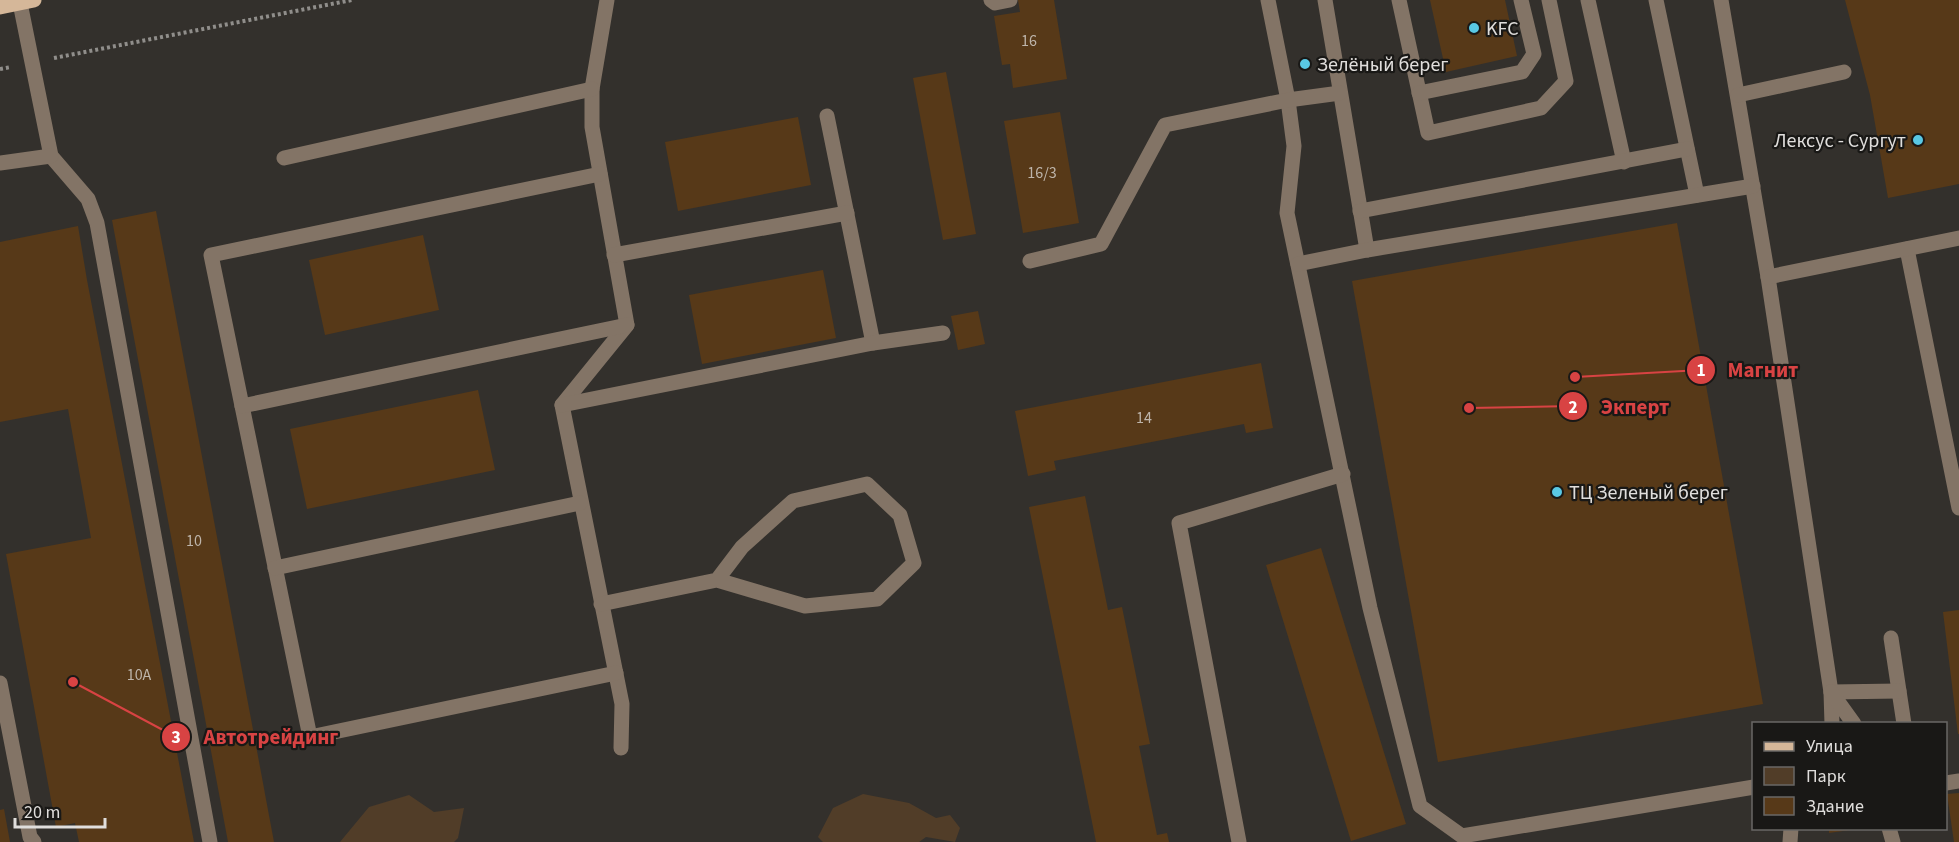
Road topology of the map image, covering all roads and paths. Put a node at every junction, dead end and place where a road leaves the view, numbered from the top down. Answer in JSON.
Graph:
{"nodes":[{"id":1,"x":352,"y":0,"type":"edge"},
{"id":2,"x":607,"y":0,"type":"edge"},
{"id":3,"x":991,"y":0,"type":"edge"},
{"id":4,"x":1010,"y":0,"type":"edge"},
{"id":5,"x":1268,"y":0,"type":"edge"},
{"id":6,"x":1325,"y":0,"type":"edge"},
{"id":7,"x":1399,"y":0,"type":"edge"},
{"id":8,"x":1521,"y":0,"type":"edge"},
{"id":9,"x":1549,"y":0,"type":"edge"},
{"id":10,"x":1588,"y":0,"type":"edge"},
{"id":11,"x":1656,"y":0,"type":"edge"},
{"id":12,"x":1721,"y":0,"type":"edge"},
{"id":13,"x":27,"y":2,"type":"edge"},
{"id":14,"x":323,"y":2,"type":"edge"},
{"id":15,"x":0,"y":7,"type":"edge"},
{"id":16,"x":32,"y":63,"type":"junction"},
{"id":17,"x":0,"y":69,"type":"edge"},
{"id":18,"x":1844,"y":72,"type":"dead end"},
{"id":19,"x":592,"y":89,"type":"junction"},
{"id":20,"x":1340,"y":93,"type":"junction"},
{"id":21,"x":1419,"y":93,"type":"junction"},
{"id":22,"x":1737,"y":95,"type":"junction"},
{"id":23,"x":1288,"y":100,"type":"junction"},
{"id":24,"x":827,"y":116,"type":"dead end"},
{"id":25,"x":1688,"y":149,"type":"junction"},
{"id":26,"x":51,"y":156,"type":"junction"},
{"id":27,"x":284,"y":158,"type":"dead end"},
{"id":28,"x":1624,"y":162,"type":"junction"},
{"id":29,"x":0,"y":163,"type":"edge"},
{"id":30,"x":600,"y":174,"type":"junction"},
{"id":31,"x":1753,"y":186,"type":"junction"},
{"id":32,"x":1697,"y":195,"type":"junction"},
{"id":33,"x":1360,"y":211,"type":"junction"},
{"id":34,"x":847,"y":213,"type":"junction"},
{"id":35,"x":1959,"y":238,"type":"edge"},
{"id":36,"x":1907,"y":249,"type":"junction"},
{"id":37,"x":1368,"y":250,"type":"junction"},
{"id":38,"x":614,"y":255,"type":"junction"},
{"id":39,"x":1030,"y":261,"type":"dead end"},
{"id":40,"x":1298,"y":264,"type":"junction"},
{"id":41,"x":1768,"y":278,"type":"junction"},
{"id":42,"x":627,"y":325,"type":"junction"},
{"id":43,"x":944,"y":333,"type":"dead end"},
{"id":44,"x":873,"y":344,"type":"junction"},
{"id":45,"x":562,"y":405,"type":"junction"},
{"id":46,"x":242,"y":406,"type":"junction"},
{"id":47,"x":1343,"y":474,"type":"junction"},
{"id":48,"x":580,"y":503,"type":"junction"},
{"id":49,"x":1959,"y":508,"type":"edge"},
{"id":50,"x":275,"y":568,"type":"junction"},
{"id":51,"x":717,"y":580,"type":"junction"},
{"id":52,"x":601,"y":604,"type":"junction"},
{"id":53,"x":1891,"y":638,"type":"dead end"},
{"id":54,"x":616,"y":673,"type":"junction"},
{"id":55,"x":0,"y":683,"type":"edge"},
{"id":56,"x":1831,"y":692,"type":"junction"},
{"id":57,"x":1899,"y":692,"type":"junction"},
{"id":58,"x":1832,"y":722,"type":"edge"},
{"id":59,"x":1853,"y":722,"type":"edge"},
{"id":60,"x":1904,"y":722,"type":"edge"},
{"id":61,"x":621,"y":748,"type":"dead end"},
{"id":62,"x":1752,"y":787,"type":"edge"},
{"id":63,"x":34,"y":842,"type":"edge"},
{"id":64,"x":210,"y":842,"type":"edge"},
{"id":65,"x":1239,"y":842,"type":"edge"}],
"edges":[{"from":1,"to":14,"type":"path"},
{"from":2,"to":19,"type":"lane"},
{"from":3,"to":4,"type":"lane"},
{"from":5,"to":23,"type":"lane"},
{"from":6,"to":20,"type":"lane"},
{"from":7,"to":21,"type":"lane"},
{"from":8,"to":21,"type":"lane"},
{"from":9,"to":21,"type":"lane"},
{"from":10,"to":28,"type":"lane"},
{"from":11,"to":25,"type":"lane"},
{"from":12,"to":22,"type":"lane"},
{"from":13,"to":15,"type":"main road"},
{"from":13,"to":16,"type":"lane"},
{"from":14,"to":16,"type":"path"},
{"from":16,"to":17,"type":"path"},
{"from":16,"to":26,"type":"lane"},
{"from":18,"to":22,"type":"lane"},
{"from":19,"to":27,"type":"lane"},
{"from":19,"to":30,"type":"lane"},
{"from":20,"to":23,"type":"lane"},
{"from":20,"to":33,"type":"lane"},
{"from":22,"to":31,"type":"lane"},
{"from":23,"to":39,"type":"lane"},
{"from":23,"to":40,"type":"lane"},
{"from":24,"to":34,"type":"lane"},
{"from":25,"to":28,"type":"lane"},
{"from":25,"to":32,"type":"lane"},
{"from":26,"to":29,"type":"lane"},
{"from":26,"to":64,"type":"lane"},
{"from":28,"to":33,"type":"lane"},
{"from":30,"to":38,"type":"lane"},
{"from":30,"to":46,"type":"lane"},
{"from":31,"to":32,"type":"lane"},
{"from":31,"to":41,"type":"lane"},
{"from":32,"to":37,"type":"lane"},
{"from":33,"to":37,"type":"lane"},
{"from":34,"to":38,"type":"lane"},
{"from":34,"to":44,"type":"lane"},
{"from":35,"to":36,"type":"lane"},
{"from":36,"to":41,"type":"lane"},
{"from":36,"to":49,"type":"lane"},
{"from":37,"to":40,"type":"lane"},
{"from":38,"to":42,"type":"lane"},
{"from":40,"to":47,"type":"lane"},
{"from":41,"to":56,"type":"lane"},
{"from":42,"to":45,"type":"lane"},
{"from":42,"to":46,"type":"lane"},
{"from":43,"to":44,"type":"lane"},
{"from":44,"to":45,"type":"lane"},
{"from":45,"to":48,"type":"lane"},
{"from":46,"to":50,"type":"lane"},
{"from":47,"to":62,"type":"lane"},
{"from":47,"to":65,"type":"lane"},
{"from":48,"to":50,"type":"lane"},
{"from":48,"to":52,"type":"lane"},
{"from":50,"to":54,"type":"lane"},
{"from":51,"to":51,"type":"lane"},
{"from":51,"to":52,"type":"lane"},
{"from":52,"to":54,"type":"lane"},
{"from":53,"to":57,"type":"lane"},
{"from":54,"to":61,"type":"lane"},
{"from":55,"to":63,"type":"lane"},
{"from":56,"to":57,"type":"lane"},
{"from":56,"to":58,"type":"lane"},
{"from":56,"to":59,"type":"lane"},
{"from":57,"to":60,"type":"lane"}]}
